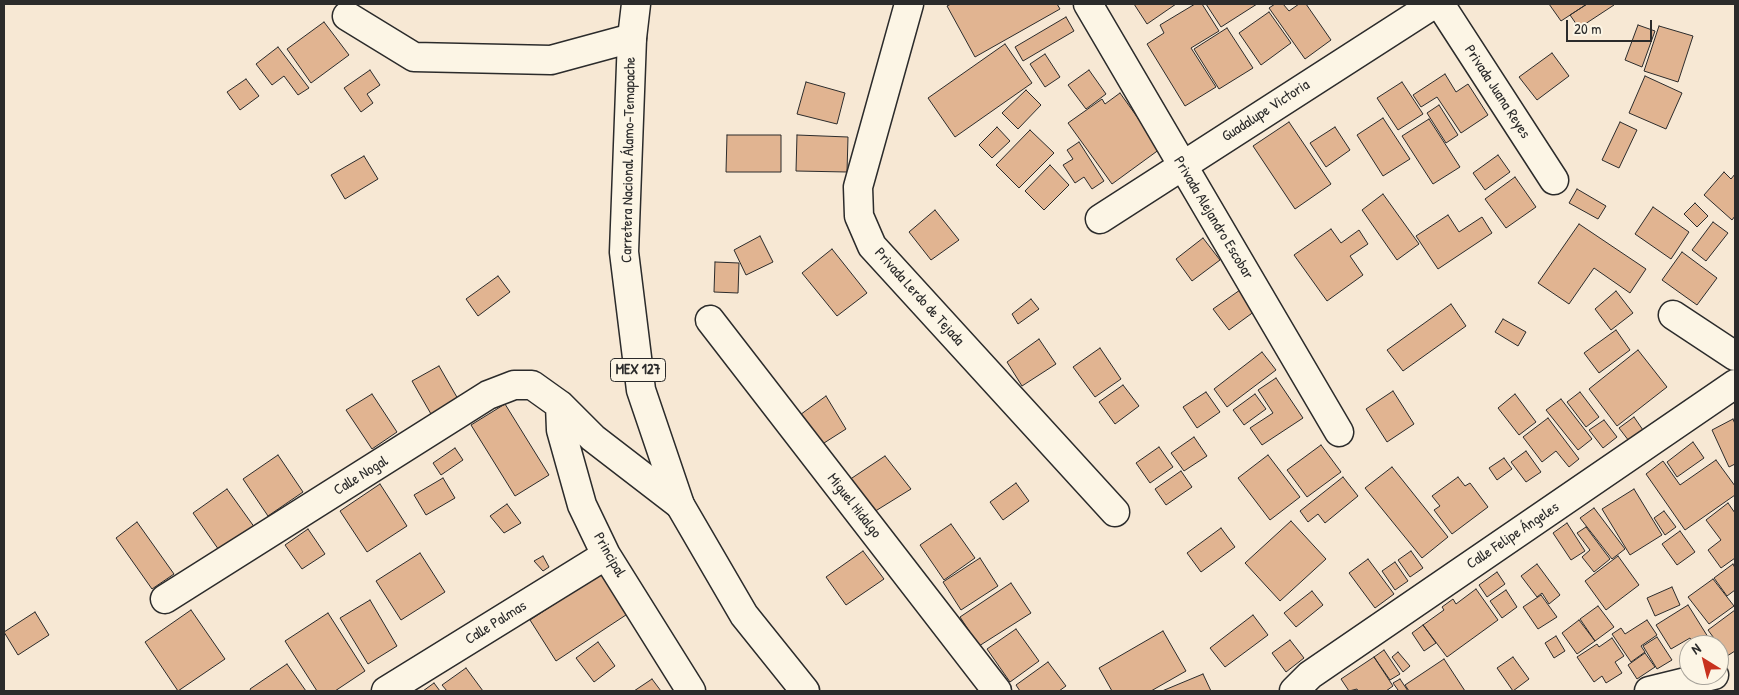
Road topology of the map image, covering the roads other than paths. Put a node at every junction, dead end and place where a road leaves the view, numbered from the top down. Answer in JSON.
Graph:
{"nodes":[{"id":1,"x":636,"y":4,"type":"edge"},
{"id":2,"x":909,"y":4,"type":"edge"},
{"id":3,"x":1088,"y":4,"type":"edge"},
{"id":4,"x":1434,"y":4,"type":"edge"},
{"id":5,"x":1440,"y":4,"type":"edge"},
{"id":6,"x":346,"y":16,"type":"dead end"},
{"id":7,"x":632,"y":38,"type":"junction"},
{"id":8,"x":1182,"y":166,"type":"junction"},
{"id":9,"x":1554,"y":180,"type":"dead end"},
{"id":10,"x":1100,"y":219,"type":"dead end"},
{"id":11,"x":1673,"y":315,"type":"dead end"},
{"id":12,"x":710,"y":320,"type":"dead end"},
{"id":13,"x":1735,"y":356,"type":"edge"},
{"id":14,"x":1735,"y":384,"type":"edge"},
{"id":15,"x":560,"y":405,"type":"junction"},
{"id":16,"x":1339,"y":432,"type":"dead end"},
{"id":17,"x":680,"y":505,"type":"junction"},
{"id":18,"x":1115,"y":512,"type":"dead end"},
{"id":19,"x":606,"y":555,"type":"junction"},
{"id":20,"x":165,"y":599,"type":"dead end"},
{"id":21,"x":1679,"y":684,"type":"edge"},
{"id":22,"x":386,"y":691,"type":"edge"},
{"id":23,"x":691,"y":691,"type":"edge"},
{"id":24,"x":805,"y":691,"type":"edge"},
{"id":25,"x":997,"y":691,"type":"edge"},
{"id":26,"x":1294,"y":691,"type":"edge"},
{"id":27,"x":1649,"y":691,"type":"edge"}],
"edges":[{"from":1,"to":7,"type":"street","name":"Carretera Nacional Álamo-Temapache","number":"MEX 127"},
{"from":2,"to":18,"type":"street","name":"Privada Lerdo de Tejada"},
{"from":3,"to":8,"type":"street","name":"Privada Alejandro Escobar"},
{"from":4,"to":8,"type":"street","name":"Guadalupe Victoria"},
{"from":5,"to":9,"type":"street","name":"Privada Juana Reyes"},
{"from":6,"to":7,"type":"street"},
{"from":7,"to":17,"type":"street","name":"Carretera Nacional Álamo-Temapache","number":"MEX 127"},
{"from":8,"to":10,"type":"street","name":"Guadalupe Victoria"},
{"from":8,"to":16,"type":"street","name":"Privada Alejandro Escobar"},
{"from":11,"to":13,"type":"street"},
{"from":12,"to":25,"type":"street","name":"Miguel Hidalgo"},
{"from":14,"to":26,"type":"street","name":"Calle Felipe Ángeles"},
{"from":15,"to":17,"type":"street","name":"Calle Nogal"},
{"from":15,"to":19,"type":"street","name":"Principal"},
{"from":15,"to":20,"type":"street","name":"Calle Nogal"},
{"from":17,"to":24,"type":"street","name":"Carretera Nacional Álamo-Temapache","number":"MEX 127"},
{"from":19,"to":22,"type":"street","name":"Calle Palmas"},
{"from":19,"to":23,"type":"street","name":"Principal"},
{"from":21,"to":27,"type":"street"}]}
